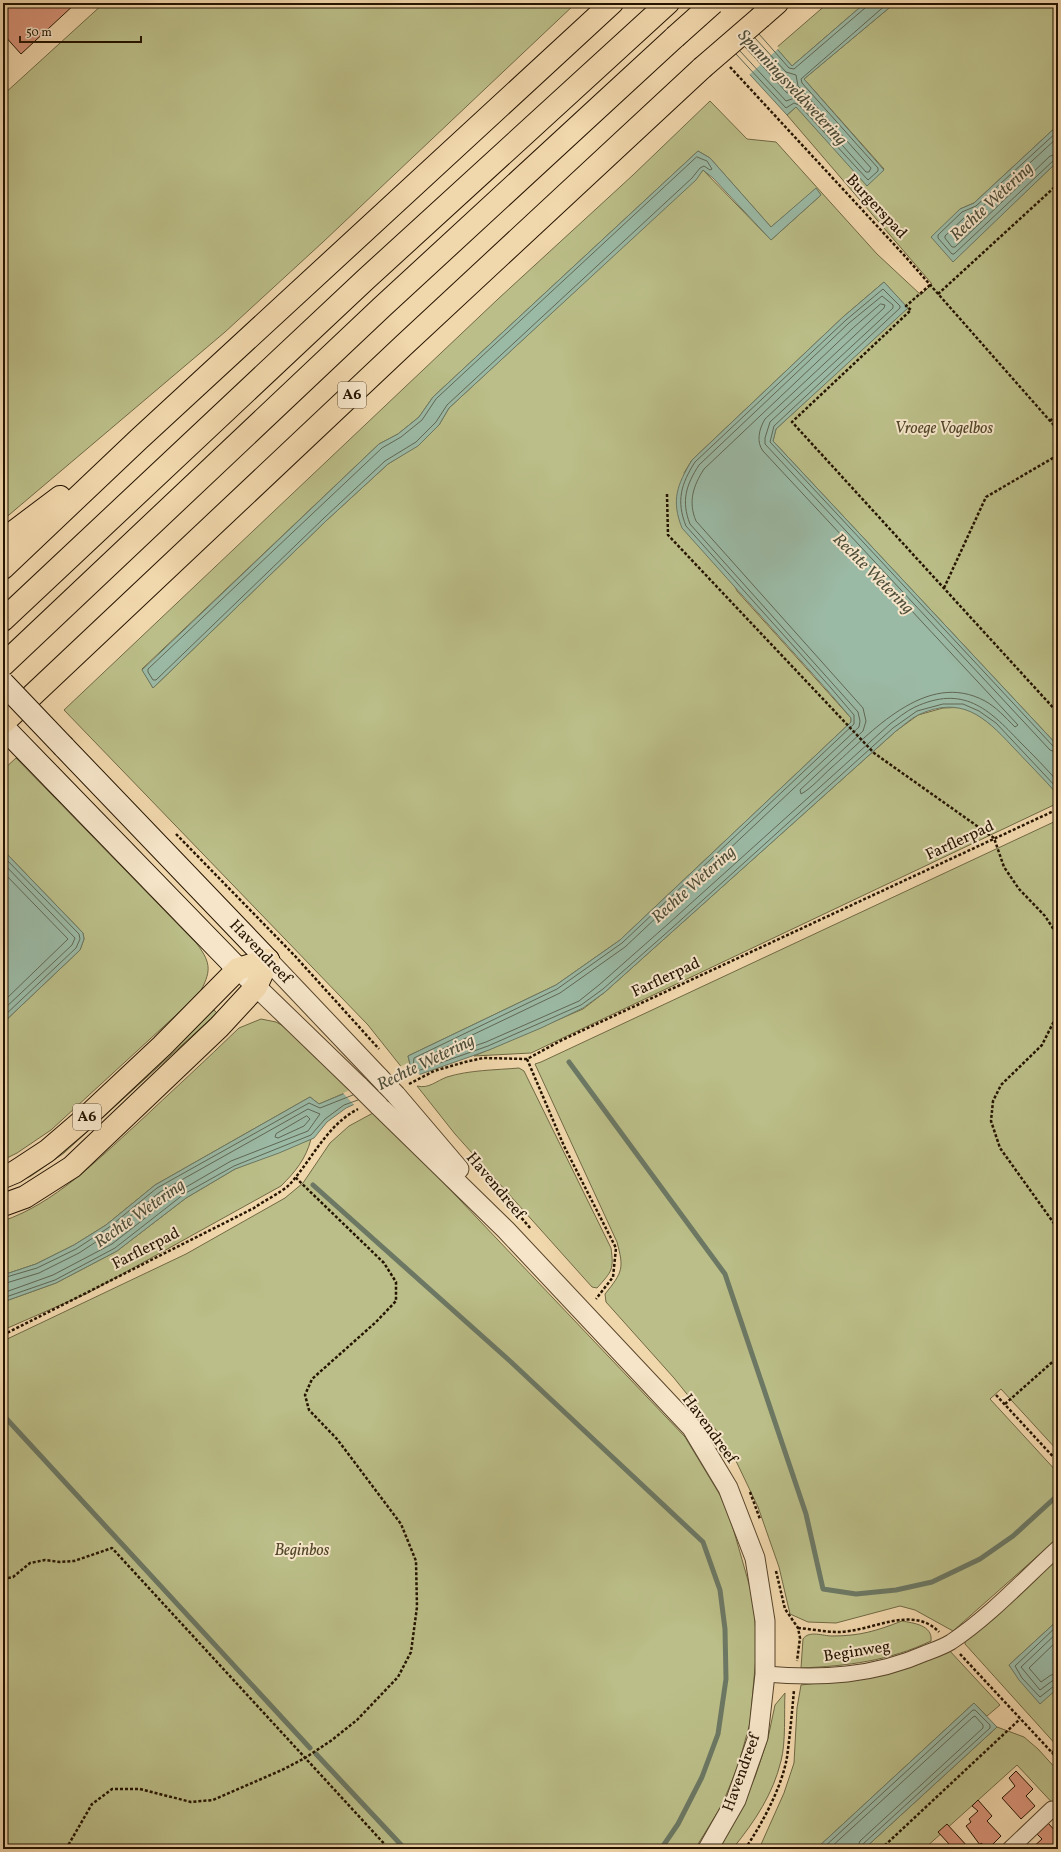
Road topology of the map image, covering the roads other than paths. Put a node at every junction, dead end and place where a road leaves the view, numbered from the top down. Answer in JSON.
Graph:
{"nodes":[{"id":1,"x":612,"y":3,"type":"edge"},
{"id":2,"x":713,"y":3,"type":"edge"},
{"id":3,"x":777,"y":3,"type":"edge"},
{"id":4,"x":661,"y":9,"type":"edge"},
{"id":5,"x":139,"y":439,"type":"junction"},
{"id":6,"x":3,"y":540,"type":"edge"},
{"id":7,"x":3,"y":568,"type":"edge"},
{"id":8,"x":3,"y":620,"type":"edge"},
{"id":9,"x":3,"y":665,"type":"edge"},
{"id":10,"x":3,"y":682,"type":"edge"},
{"id":11,"x":3,"y":723,"type":"edge"},
{"id":12,"x":3,"y":727,"type":"edge"},
{"id":13,"x":268,"y":960,"type":"junction"},
{"id":14,"x":238,"y":969,"type":"junction"},
{"id":15,"x":256,"y":987,"type":"junction"},
{"id":16,"x":3,"y":1177,"type":"edge"},
{"id":17,"x":3,"y":1205,"type":"edge"},
{"id":18,"x":506,"y":1230,"type":"junction"},
{"id":19,"x":1058,"y":1548,"type":"edge"},
{"id":20,"x":765,"y":1674,"type":"junction"},
{"id":21,"x":1052,"y":1809,"type":"dead end"},
{"id":22,"x":708,"y":1849,"type":"edge"},
{"id":23,"x":1010,"y":1849,"type":"edge"}],
"edges":[{"from":1,"to":5,"type":"highway"},
{"from":2,"to":9,"type":"highway","bridge":true},
{"from":3,"to":11,"type":"highway","number":"A6","bridge":true},
{"from":4,"to":8,"type":"highway"},
{"from":5,"to":6,"type":"highway"},
{"from":5,"to":7,"type":"highway"},
{"from":10,"to":13,"type":"main road","name":"Havendreef","bridge":true},
{"from":12,"to":14,"type":"main road","name":"Havendreef"},
{"from":13,"to":14,"type":"highway"},
{"from":13,"to":15,"type":"highway"},
{"from":13,"to":18,"type":"street","name":"Havendreef","bridge":true},
{"from":14,"to":15,"type":"street","name":"Havendreef"},
{"from":14,"to":16,"type":"highway","number":"A6"},
{"from":15,"to":17,"type":"highway","number":"A6"},
{"from":15,"to":18,"type":"street","name":"Havendreef","bridge":true},
{"from":18,"to":20,"type":"street","name":"Havendreef"},
{"from":19,"to":20,"type":"street","name":"Beginweg"},
{"from":20,"to":22,"type":"street","name":"Havendreef"},
{"from":21,"to":23,"type":"street"}]}
